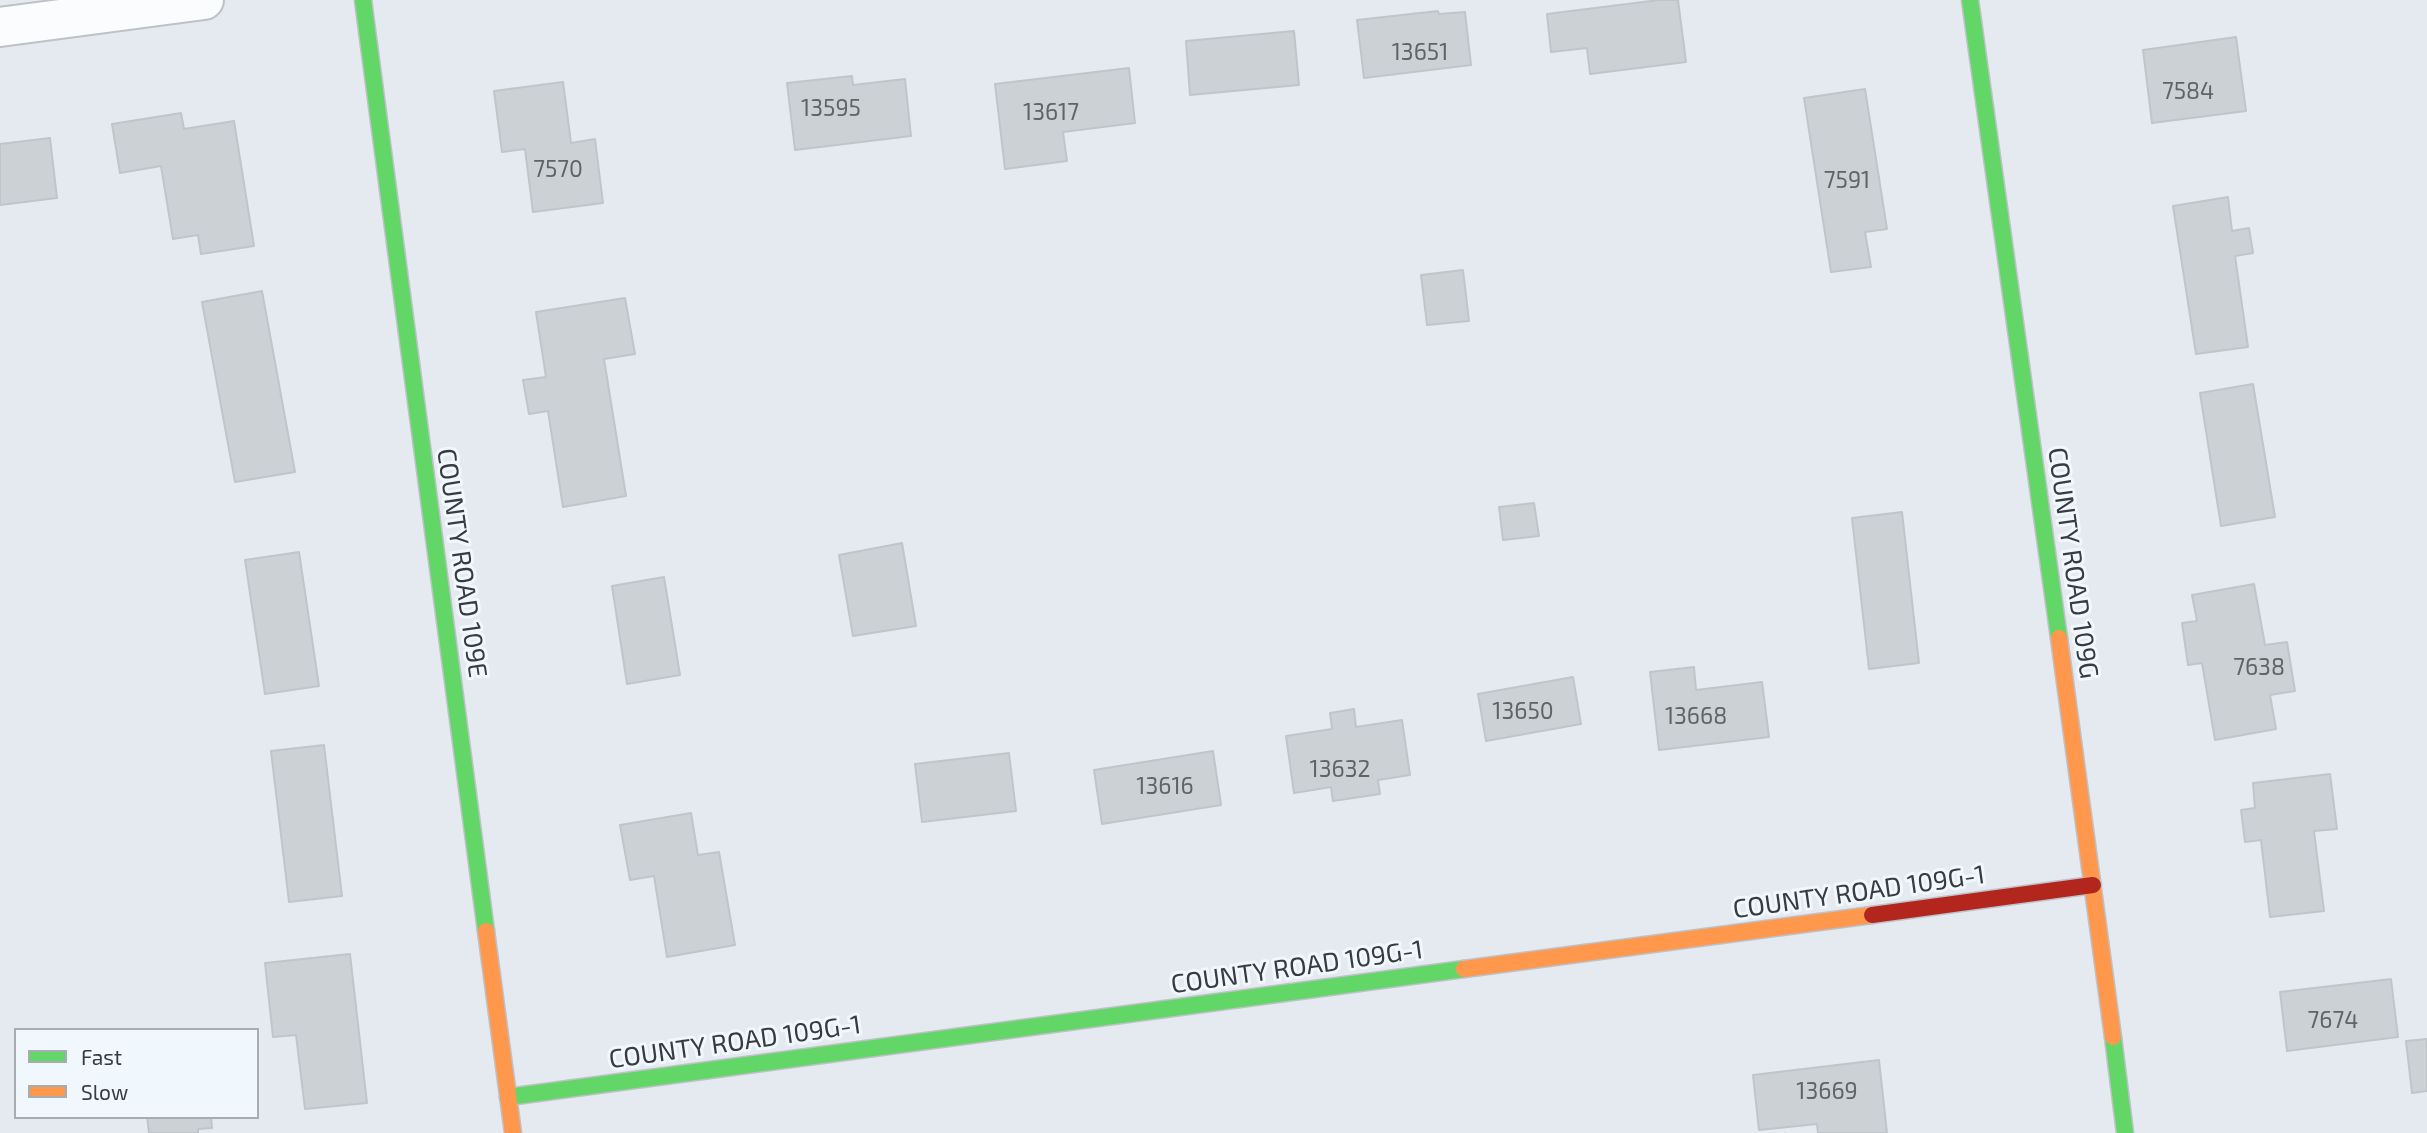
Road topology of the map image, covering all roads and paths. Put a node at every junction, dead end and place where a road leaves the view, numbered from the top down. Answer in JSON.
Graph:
{"nodes":[{"id":1,"x":204,"y":0,"type":"edge"},
{"id":2,"x":363,"y":0,"type":"edge"},
{"id":3,"x":1970,"y":0,"type":"edge"},
{"id":4,"x":0,"y":27,"type":"edge"},
{"id":5,"x":2093,"y":885,"type":"junction"},
{"id":6,"x":508,"y":1097,"type":"junction"},
{"id":7,"x":513,"y":1133,"type":"edge"},
{"id":8,"x":2124,"y":1133,"type":"edge"}],
"edges":[{"from":1,"to":4,"type":"street"},
{"from":2,"to":6,"type":"street","name":"COUNTY ROAD 109E"},
{"from":3,"to":5,"type":"street","name":"COUNTY ROAD 109G"},
{"from":5,"to":6,"type":"street","name":"COUNTY ROAD 109G-1"},
{"from":5,"to":8,"type":"street","name":"COUNTY ROAD 109G"},
{"from":6,"to":7,"type":"street","name":"COUNTY ROAD 109E"}]}
